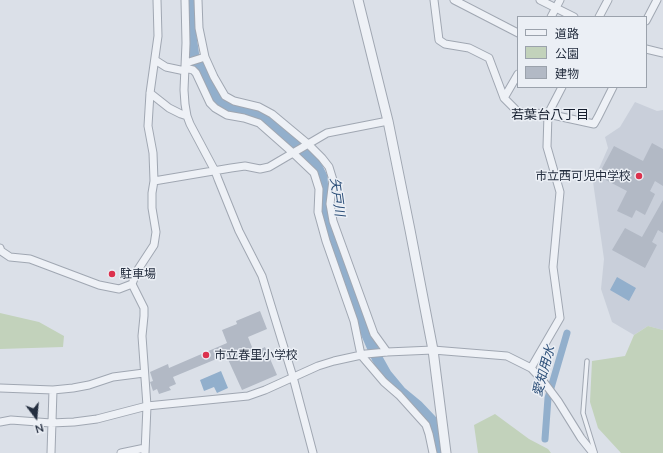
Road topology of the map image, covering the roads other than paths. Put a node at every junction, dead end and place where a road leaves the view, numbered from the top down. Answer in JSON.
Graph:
{"nodes":[{"id":1,"x":157,"y":0,"type":"edge"},
{"id":2,"x":185,"y":0,"type":"edge"},
{"id":3,"x":198,"y":0,"type":"edge"},
{"id":4,"x":358,"y":0,"type":"edge"},
{"id":5,"x":434,"y":0,"type":"edge"},
{"id":6,"x":454,"y":0,"type":"edge"},
{"id":7,"x":540,"y":0,"type":"edge"},
{"id":8,"x":560,"y":0,"type":"edge"},
{"id":9,"x":608,"y":0,"type":"edge"},
{"id":10,"x":657,"y":0,"type":"edge"},
{"id":11,"x":556,"y":8,"type":"junction"},
{"id":12,"x":552,"y":16,"type":"edge"},
{"id":13,"x":572,"y":16,"type":"edge"},
{"id":14,"x":600,"y":16,"type":"edge"},
{"id":15,"x":647,"y":19,"type":"edge"},
{"id":16,"x":517,"y":32,"type":"edge"},
{"id":17,"x":647,"y":49,"type":"edge"},
{"id":18,"x":663,"y":53,"type":"edge"},
{"id":19,"x":205,"y":57,"type":"junction"},
{"id":20,"x":155,"y":60,"type":"junction"},
{"id":21,"x":185,"y":67,"type":"junction"},
{"id":22,"x":517,"y":76,"type":"edge"},
{"id":23,"x":561,"y":88,"type":"edge"},
{"id":24,"x":612,"y":88,"type":"edge"},
{"id":25,"x":150,"y":93,"type":"junction"},
{"id":26,"x":504,"y":98,"type":"junction"},
{"id":27,"x":548,"y":114,"type":"junction"},
{"id":28,"x":187,"y":116,"type":"junction"},
{"id":29,"x":388,"y":121,"type":"junction"},
{"id":30,"x":308,"y":144,"type":"junction"},
{"id":31,"x":293,"y":153,"type":"junction"},
{"id":32,"x":216,"y":171,"type":"junction"},
{"id":33,"x":154,"y":181,"type":"junction"},
{"id":34,"x":0,"y":248,"type":"edge"},
{"id":35,"x":132,"y":284,"type":"junction"},
{"id":36,"x":433,"y":350,"type":"junction"},
{"id":37,"x":387,"y":352,"type":"junction"},
{"id":38,"x":363,"y":355,"type":"junction"},
{"id":39,"x":587,"y":361,"type":"dead end"},
{"id":40,"x":531,"y":368,"type":"junction"},
{"id":41,"x":144,"y":372,"type":"junction"},
{"id":42,"x":293,"y":377,"type":"junction"},
{"id":43,"x":0,"y":388,"type":"edge"},
{"id":44,"x":52,"y":390,"type":"junction"},
{"id":45,"x":146,"y":406,"type":"junction"},
{"id":46,"x":0,"y":422,"type":"edge"},
{"id":47,"x":52,"y":423,"type":"junction"},
{"id":48,"x":145,"y":451,"type":"edge"},
{"id":49,"x":51,"y":453,"type":"edge"},
{"id":50,"x":121,"y":453,"type":"edge"},
{"id":51,"x":313,"y":453,"type":"edge"},
{"id":52,"x":432,"y":453,"type":"edge"},
{"id":53,"x":446,"y":453,"type":"edge"},
{"id":54,"x":594,"y":453,"type":"edge"}],
"edges":[{"from":1,"to":20,"type":"street"},
{"from":2,"to":21,"type":"street"},
{"from":3,"to":19,"type":"street"},
{"from":4,"to":29,"type":"street"},
{"from":5,"to":26,"type":"street"},
{"from":6,"to":16,"type":"street"},
{"from":7,"to":11,"type":"street"},
{"from":8,"to":11,"type":"street"},
{"from":9,"to":14,"type":"street"},
{"from":10,"to":15,"type":"street"},
{"from":11,"to":12,"type":"street"},
{"from":11,"to":13,"type":"street"},
{"from":17,"to":18,"type":"street"},
{"from":19,"to":21,"type":"street"},
{"from":19,"to":30,"type":"street"},
{"from":20,"to":21,"type":"street"},
{"from":20,"to":25,"type":"street"},
{"from":21,"to":28,"type":"street"},
{"from":21,"to":31,"type":"street"},
{"from":22,"to":26,"type":"street"},
{"from":23,"to":27,"type":"street"},
{"from":24,"to":27,"type":"street"},
{"from":25,"to":28,"type":"street"},
{"from":25,"to":33,"type":"street"},
{"from":26,"to":27,"type":"street"},
{"from":27,"to":40,"type":"street"},
{"from":28,"to":32,"type":"street"},
{"from":29,"to":30,"type":"street"},
{"from":29,"to":36,"type":"street"},
{"from":30,"to":31,"type":"street"},
{"from":30,"to":37,"type":"street"},
{"from":31,"to":32,"type":"street"},
{"from":31,"to":38,"type":"street"},
{"from":32,"to":33,"type":"street"},
{"from":32,"to":42,"type":"street"},
{"from":33,"to":35,"type":"street"},
{"from":34,"to":35,"type":"street"},
{"from":35,"to":41,"type":"street"},
{"from":36,"to":37,"type":"street"},
{"from":36,"to":40,"type":"street"},
{"from":36,"to":53,"type":"street"},
{"from":37,"to":38,"type":"street"},
{"from":38,"to":42,"type":"street"},
{"from":38,"to":52,"type":"street"},
{"from":39,"to":54,"type":"lane"},
{"from":40,"to":54,"type":"street"},
{"from":41,"to":44,"type":"street"},
{"from":41,"to":45,"type":"street"},
{"from":42,"to":45,"type":"street"},
{"from":42,"to":51,"type":"street"},
{"from":43,"to":44,"type":"street"},
{"from":44,"to":47,"type":"street"},
{"from":45,"to":47,"type":"street"},
{"from":45,"to":48,"type":"street"},
{"from":46,"to":47,"type":"street"},
{"from":47,"to":49,"type":"street"},
{"from":48,"to":50,"type":"street"}]}
